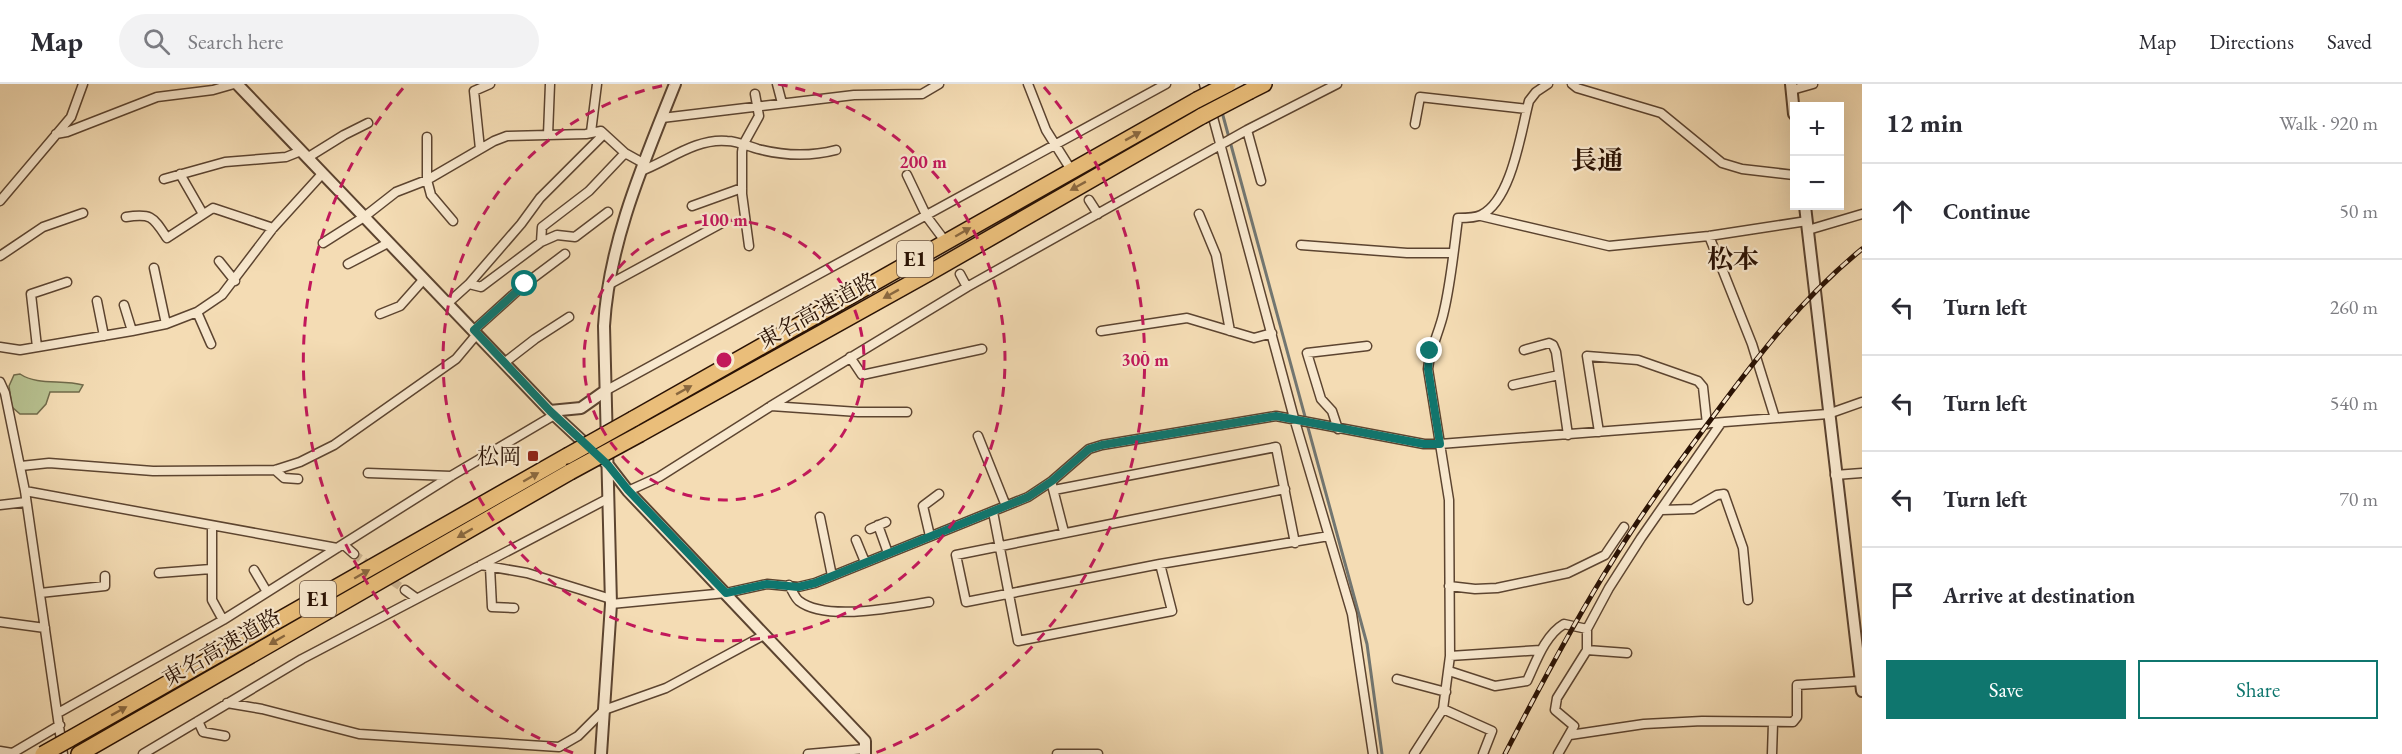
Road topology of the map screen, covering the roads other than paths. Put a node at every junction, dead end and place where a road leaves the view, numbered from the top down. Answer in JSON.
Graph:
{"nodes":[{"id":1,"x":83,"y":84,"type":"edge"},
{"id":2,"x":236,"y":84,"type":"edge"},
{"id":3,"x":490,"y":84,"type":"edge"},
{"id":4,"x":550,"y":84,"type":"edge"},
{"id":5,"x":597,"y":84,"type":"edge"},
{"id":6,"x":675,"y":84,"type":"edge"},
{"id":7,"x":777,"y":84,"type":"edge"},
{"id":8,"x":939,"y":84,"type":"edge"},
{"id":9,"x":1028,"y":84,"type":"edge"},
{"id":10,"x":1166,"y":84,"type":"edge"},
{"id":11,"x":1204,"y":84,"type":"edge"},
{"id":12,"x":1228,"y":84,"type":"edge"},
{"id":13,"x":1264,"y":84,"type":"edge"},
{"id":14,"x":1337,"y":84,"type":"edge"},
{"id":15,"x":1548,"y":84,"type":"edge"},
{"id":16,"x":1572,"y":84,"type":"edge"},
{"id":17,"x":1813,"y":84,"type":"edge"},
{"id":18,"x":1791,"y":87,"type":"edge"},
{"id":19,"x":755,"y":94,"type":"dead end"},
{"id":20,"x":1793,"y":102,"type":"edge"},
{"id":21,"x":782,"y":103,"type":"junction"},
{"id":22,"x":758,"y":105,"type":"junction"},
{"id":23,"x":1527,"y":109,"type":"junction"},
{"id":24,"x":662,"y":118,"type":"junction"},
{"id":25,"x":368,"y":123,"type":"dead end"},
{"id":26,"x":1415,"y":124,"type":"dead end"},
{"id":27,"x":1247,"y":130,"type":"junction"},
{"id":28,"x":591,"y":132,"type":"junction"},
{"id":29,"x":56,"y":134,"type":"junction"},
{"id":30,"x":604,"y":134,"type":"junction"},
{"id":31,"x":548,"y":135,"type":"junction"},
{"id":32,"x":427,"y":137,"type":"dead end"},
{"id":33,"x":743,"y":145,"type":"junction"},
{"id":34,"x":1054,"y":146,"type":"junction"},
{"id":35,"x":1220,"y":146,"type":"junction"},
{"id":36,"x":480,"y":149,"type":"junction"},
{"id":37,"x":836,"y":150,"type":"dead end"},
{"id":38,"x":625,"y":153,"type":"junction"},
{"id":39,"x":304,"y":155,"type":"junction"},
{"id":40,"x":1068,"y":165,"type":"dead end"},
{"id":41,"x":642,"y":167,"type":"junction"},
{"id":42,"x":180,"y":174,"type":"junction"},
{"id":43,"x":322,"y":174,"type":"junction"},
{"id":44,"x":907,"y":175,"type":"dead end"},
{"id":45,"x":1790,"y":175,"type":"edge"},
{"id":46,"x":164,"y":179,"type":"dead end"},
{"id":47,"x":427,"y":180,"type":"junction"},
{"id":48,"x":1261,"y":182,"type":"dead end"},
{"id":49,"x":742,"y":188,"type":"junction"},
{"id":50,"x":1089,"y":200,"type":"dead end"},
{"id":51,"x":0,"y":201,"type":"edge"},
{"id":52,"x":692,"y":206,"type":"dead end"},
{"id":53,"x":1805,"y":210,"type":"edge"},
{"id":54,"x":608,"y":212,"type":"dead end"},
{"id":55,"x":83,"y":213,"type":"dead end"},
{"id":56,"x":203,"y":214,"type":"junction"},
{"id":57,"x":1098,"y":214,"type":"junction"},
{"id":58,"x":1199,"y":214,"type":"dead end"},
{"id":59,"x":1862,"y":214,"type":"edge"},
{"id":60,"x":1481,"y":216,"type":"junction"},
{"id":61,"x":126,"y":217,"type":"dead end"},
{"id":62,"x":364,"y":217,"type":"junction"},
{"id":63,"x":927,"y":217,"type":"junction"},
{"id":64,"x":453,"y":221,"type":"dead end"},
{"id":65,"x":722,"y":223,"type":"dead end"},
{"id":66,"x":1807,"y":226,"type":"junction"},
{"id":67,"x":273,"y":228,"type":"junction"},
{"id":68,"x":1708,"y":236,"type":"junction"},
{"id":69,"x":942,"y":237,"type":"dead end"},
{"id":70,"x":541,"y":242,"type":"junction"},
{"id":71,"x":323,"y":243,"type":"dead end"},
{"id":72,"x":388,"y":243,"type":"junction"},
{"id":73,"x":749,"y":246,"type":"dead end"},
{"id":74,"x":1301,"y":246,"type":"dead end"},
{"id":75,"x":1454,"y":253,"type":"junction"},
{"id":76,"x":565,"y":254,"type":"dead end"},
{"id":77,"x":0,"y":256,"type":"edge"},
{"id":78,"x":219,"y":261,"type":"dead end"},
{"id":79,"x":348,"y":264,"type":"dead end"},
{"id":80,"x":154,"y":268,"type":"dead end"},
{"id":81,"x":960,"y":273,"type":"dead end"},
{"id":82,"x":424,"y":279,"type":"junction"},
{"id":83,"x":235,"y":281,"type":"junction"},
{"id":84,"x":67,"y":282,"type":"dead end"},
{"id":85,"x":469,"y":284,"type":"junction"},
{"id":86,"x":608,"y":285,"type":"junction"},
{"id":87,"x":967,"y":287,"type":"junction"},
{"id":88,"x":97,"y":301,"type":"dead end"},
{"id":89,"x":447,"y":303,"type":"junction"},
{"id":90,"x":124,"y":305,"type":"dead end"},
{"id":91,"x":197,"y":312,"type":"junction"},
{"id":92,"x":380,"y":314,"type":"dead end"},
{"id":93,"x":569,"y":317,"type":"dead end"},
{"id":94,"x":166,"y":324,"type":"junction"},
{"id":95,"x":1101,"y":331,"type":"dead end"},
{"id":96,"x":1230,"y":331,"type":"junction"},
{"id":97,"x":132,"y":332,"type":"junction"},
{"id":98,"x":476,"y":332,"type":"junction"},
{"id":99,"x":1272,"y":333,"type":"junction"},
{"id":100,"x":104,"y":336,"type":"junction"},
{"id":101,"x":211,"y":344,"type":"dead end"},
{"id":102,"x":1366,"y":346,"type":"dead end"},
{"id":103,"x":0,"y":347,"type":"edge"},
{"id":104,"x":37,"y":347,"type":"junction"},
{"id":105,"x":982,"y":349,"type":"dead end"},
{"id":106,"x":1524,"y":350,"type":"dead end"},
{"id":107,"x":850,"y":357,"type":"junction"},
{"id":108,"x":504,"y":363,"type":"junction"},
{"id":109,"x":1559,"y":375,"type":"junction"},
{"id":110,"x":0,"y":382,"type":"edge"},
{"id":111,"x":1513,"y":385,"type":"dead end"},
{"id":112,"x":605,"y":391,"type":"junction"},
{"id":113,"x":1862,"y":402,"type":"edge"},
{"id":114,"x":771,"y":406,"type":"junction"},
{"id":115,"x":553,"y":412,"type":"junction"},
{"id":116,"x":907,"y":412,"type":"dead end"},
{"id":117,"x":1828,"y":414,"type":"junction"},
{"id":118,"x":1294,"y":418,"type":"junction"},
{"id":119,"x":1775,"y":418,"type":"junction"},
{"id":120,"x":1721,"y":423,"type":"junction"},
{"id":121,"x":1707,"y":424,"type":"junction"},
{"id":122,"x":1338,"y":429,"type":"junction"},
{"id":123,"x":1599,"y":432,"type":"junction"},
{"id":124,"x":1569,"y":435,"type":"junction"},
{"id":125,"x":978,"y":436,"type":"dead end"},
{"id":126,"x":1440,"y":444,"type":"junction"},
{"id":127,"x":608,"y":465,"type":"junction"},
{"id":128,"x":21,"y":466,"type":"junction"},
{"id":129,"x":275,"y":470,"type":"junction"},
{"id":130,"x":368,"y":473,"type":"dead end"},
{"id":131,"x":1862,"y":473,"type":"edge"},
{"id":132,"x":1835,"y":475,"type":"junction"},
{"id":133,"x":451,"y":476,"type":"junction"},
{"id":134,"x":298,"y":478,"type":"dead end"},
{"id":135,"x":1053,"y":486,"type":"junction"},
{"id":136,"x":1286,"y":489,"type":"junction"},
{"id":137,"x":628,"y":490,"type":"junction"},
{"id":138,"x":25,"y":491,"type":"junction"},
{"id":139,"x":939,"y":494,"type":"dead end"},
{"id":140,"x":607,"y":499,"type":"junction"},
{"id":141,"x":26,"y":502,"type":"junction"},
{"id":142,"x":0,"y":505,"type":"edge"},
{"id":143,"x":1006,"y":506,"type":"junction"},
{"id":144,"x":1662,"y":510,"type":"junction"},
{"id":145,"x":993,"y":512,"type":"junction"},
{"id":146,"x":820,"y":517,"type":"dead end"},
{"id":147,"x":878,"y":525,"type":"dead end"},
{"id":148,"x":212,"y":526,"type":"junction"},
{"id":149,"x":1624,"y":527,"type":"dead end"},
{"id":150,"x":1064,"y":532,"type":"junction"},
{"id":151,"x":930,"y":536,"type":"junction"},
{"id":152,"x":1329,"y":536,"type":"junction"},
{"id":153,"x":856,"y":540,"type":"dead end"},
{"id":154,"x":1295,"y":543,"type":"junction"},
{"id":155,"x":340,"y":546,"type":"junction"},
{"id":156,"x":998,"y":546,"type":"junction"},
{"id":157,"x":888,"y":553,"type":"junction"},
{"id":158,"x":354,"y":554,"type":"tunnel mouth"},
{"id":159,"x":865,"y":562,"type":"junction"},
{"id":160,"x":1160,"y":564,"type":"junction"},
{"id":161,"x":481,"y":565,"type":"junction"},
{"id":162,"x":490,"y":567,"type":"junction"},
{"id":163,"x":211,"y":569,"type":"junction"},
{"id":164,"x":254,"y":570,"type":"dead end"},
{"id":165,"x":159,"y":573,"type":"dead end"},
{"id":166,"x":105,"y":576,"type":"dead end"},
{"id":167,"x":832,"y":576,"type":"junction"},
{"id":168,"x":789,"y":585,"type":"junction"},
{"id":169,"x":1449,"y":586,"type":"junction"},
{"id":170,"x":405,"y":590,"type":"tunnel mouth"},
{"id":171,"x":267,"y":592,"type":"junction"},
{"id":172,"x":40,"y":593,"type":"junction"},
{"id":173,"x":726,"y":593,"type":"junction"},
{"id":174,"x":1008,"y":593,"type":"junction"},
{"id":175,"x":416,"y":598,"type":"junction"},
{"id":176,"x":1748,"y":600,"type":"dead end"},
{"id":177,"x":611,"y":602,"type":"junction"},
{"id":178,"x":928,"y":602,"type":"dead end"},
{"id":179,"x":514,"y":608,"type":"dead end"},
{"id":180,"x":223,"y":620,"type":"junction"},
{"id":181,"x":0,"y":622,"type":"edge"},
{"id":182,"x":45,"y":628,"type":"junction"},
{"id":183,"x":1587,"y":629,"type":"junction"},
{"id":184,"x":764,"y":635,"type":"junction"},
{"id":185,"x":1587,"y":650,"type":"junction"},
{"id":186,"x":1541,"y":651,"type":"junction"},
{"id":187,"x":1627,"y":653,"type":"dead end"},
{"id":188,"x":1450,"y":656,"type":"junction"},
{"id":189,"x":1449,"y":671,"type":"junction"},
{"id":190,"x":1397,"y":679,"type":"dead end"},
{"id":191,"x":1862,"y":684,"type":"edge"},
{"id":192,"x":1446,"y":692,"type":"junction"},
{"id":193,"x":227,"y":703,"type":"junction"},
{"id":194,"x":1443,"y":709,"type":"junction"},
{"id":195,"x":604,"y":710,"type":"junction"},
{"id":196,"x":58,"y":713,"type":"junction"},
{"id":197,"x":198,"y":721,"type":"junction"},
{"id":198,"x":1773,"y":723,"type":"junction"},
{"id":199,"x":60,"y":725,"type":"junction"},
{"id":200,"x":1570,"y":735,"type":"junction"},
{"id":201,"x":225,"y":736,"type":"dead end"},
{"id":202,"x":66,"y":747,"type":"edge"},
{"id":203,"x":0,"y":751,"type":"edge"},
{"id":204,"x":865,"y":752,"type":"edge"},
{"id":205,"x":12,"y":754,"type":"edge"},
{"id":206,"x":43,"y":754,"type":"edge"},
{"id":207,"x":79,"y":754,"type":"edge"},
{"id":208,"x":143,"y":754,"type":"edge"},
{"id":209,"x":601,"y":754,"type":"edge"},
{"id":210,"x":808,"y":754,"type":"edge"},
{"id":211,"x":1057,"y":754,"type":"edge"},
{"id":212,"x":1098,"y":754,"type":"edge"},
{"id":213,"x":1373,"y":754,"type":"edge"},
{"id":214,"x":1414,"y":754,"type":"edge"},
{"id":215,"x":1483,"y":754,"type":"edge"},
{"id":216,"x":1558,"y":754,"type":"edge"},
{"id":217,"x":1772,"y":754,"type":"edge"}],
"edges":[{"from":1,"to":29,"type":"street"},
{"from":2,"to":29,"type":"street"},
{"from":2,"to":39,"type":"street"},
{"from":3,"to":36,"type":"street"},
{"from":4,"to":31,"type":"street"},
{"from":5,"to":28,"type":"street"},
{"from":6,"to":24,"type":"street"},
{"from":7,"to":21,"type":"street"},
{"from":8,"to":21,"type":"street"},
{"from":9,"to":34,"type":"street"},
{"from":10,"to":34,"type":"street"},
{"from":11,"to":35,"type":"street"},
{"from":202,"to":12,"type":"highway","name":"東名高速道路","number":"E1","one_way":true,"bridge":true},
{"from":13,"to":207,"type":"highway","name":"東名高速道路","number":"E1","one_way":true,"bridge":true},
{"from":14,"to":27,"type":"street"},
{"from":15,"to":23,"type":"street"},
{"from":16,"to":45,"type":"street"},
{"from":17,"to":18,"type":"street"},
{"from":18,"to":20,"type":"street"},
{"from":19,"to":22,"type":"street"},
{"from":21,"to":22,"type":"street"},
{"from":22,"to":24,"type":"street"},
{"from":22,"to":33,"type":"street"},
{"from":23,"to":26,"type":"street"},
{"from":23,"to":60,"type":"street"},
{"from":24,"to":41,"type":"street"},
{"from":25,"to":39,"type":"street"},
{"from":27,"to":35,"type":"street"},
{"from":27,"to":48,"type":"street"},
{"from":28,"to":30,"type":"street"},
{"from":28,"to":31,"type":"street"},
{"from":29,"to":51,"type":"street"},
{"from":30,"to":38,"type":"street"},
{"from":30,"to":85,"type":"street"},
{"from":31,"to":36,"type":"street"},
{"from":32,"to":47,"type":"street"},
{"from":33,"to":37,"type":"street"},
{"from":33,"to":41,"type":"street"},
{"from":33,"to":49,"type":"street"},
{"from":34,"to":40,"type":"street"},
{"from":34,"to":63,"type":"street"},
{"from":35,"to":57,"type":"street"},
{"from":35,"to":99,"type":"street"},
{"from":36,"to":47,"type":"street"},
{"from":38,"to":41,"type":"street"},
{"from":38,"to":70,"type":"street"},
{"from":39,"to":42,"type":"street"},
{"from":39,"to":43,"type":"street"},
{"from":41,"to":86,"type":"street"},
{"from":42,"to":46,"type":"street"},
{"from":42,"to":56,"type":"street"},
{"from":43,"to":62,"type":"street"},
{"from":43,"to":67,"type":"street"},
{"from":44,"to":63,"type":"street"},
{"from":47,"to":62,"type":"street"},
{"from":47,"to":64,"type":"street"},
{"from":49,"to":52,"type":"street"},
{"from":49,"to":73,"type":"street"},
{"from":50,"to":57,"type":"street"},
{"from":53,"to":66,"type":"street"},
{"from":54,"to":70,"type":"street"},
{"from":55,"to":77,"type":"street"},
{"from":56,"to":61,"type":"street"},
{"from":56,"to":67,"type":"street"},
{"from":57,"to":87,"type":"street"},
{"from":58,"to":96,"type":"street"},
{"from":59,"to":66,"type":"street"},
{"from":60,"to":68,"type":"street"},
{"from":60,"to":75,"type":"street"},
{"from":62,"to":71,"type":"street"},
{"from":62,"to":72,"type":"street"},
{"from":63,"to":69,"type":"street"},
{"from":63,"to":112,"type":"street"},
{"from":65,"to":86,"type":"street"},
{"from":66,"to":68,"type":"street"},
{"from":66,"to":117,"type":"street"},
{"from":67,"to":83,"type":"street"},
{"from":68,"to":119,"type":"street"},
{"from":70,"to":85,"type":"street"},
{"from":72,"to":79,"type":"street"},
{"from":72,"to":82,"type":"street"},
{"from":74,"to":75,"type":"street"},
{"from":75,"to":126,"type":"street"},
{"from":76,"to":98,"type":"street"},
{"from":78,"to":83,"type":"street"},
{"from":80,"to":94,"type":"street"},
{"from":81,"to":87,"type":"street"},
{"from":82,"to":89,"type":"street"},
{"from":82,"to":92,"type":"street"},
{"from":83,"to":91,"type":"street"},
{"from":84,"to":104,"type":"street"},
{"from":85,"to":89,"type":"street"},
{"from":86,"to":112,"type":"street"},
{"from":87,"to":107,"type":"street"},
{"from":88,"to":100,"type":"street"},
{"from":89,"to":98,"type":"street"},
{"from":90,"to":97,"type":"street"},
{"from":91,"to":94,"type":"street"},
{"from":91,"to":101,"type":"street"},
{"from":93,"to":108,"type":"street"},
{"from":94,"to":97,"type":"street"},
{"from":95,"to":96,"type":"street"},
{"from":96,"to":99,"type":"street"},
{"from":97,"to":100,"type":"street"},
{"from":98,"to":108,"type":"street"},
{"from":98,"to":129,"type":"street"},
{"from":99,"to":118,"type":"street"},
{"from":100,"to":104,"type":"street"},
{"from":102,"to":122,"type":"street"},
{"from":103,"to":104,"type":"street"},
{"from":105,"to":107,"type":"street"},
{"from":106,"to":109,"type":"street"},
{"from":107,"to":114,"type":"street"},
{"from":108,"to":115,"type":"street"},
{"from":109,"to":111,"type":"street"},
{"from":109,"to":124,"type":"street"},
{"from":110,"to":128,"type":"street"},
{"from":112,"to":115,"type":"street"},
{"from":112,"to":127,"type":"street"},
{"from":113,"to":117,"type":"street"},
{"from":114,"to":116,"type":"street"},
{"from":114,"to":137,"type":"street"},
{"from":115,"to":127,"type":"street"},
{"from":115,"to":133,"type":"street"},
{"from":117,"to":119,"type":"street"},
{"from":117,"to":132,"type":"street"},
{"from":118,"to":122,"type":"street"},
{"from":118,"to":135,"type":"street"},
{"from":118,"to":152,"type":"street"},
{"from":119,"to":120,"type":"street"},
{"from":120,"to":121,"type":"street"},
{"from":120,"to":144,"type":"street"},
{"from":121,"to":123,"type":"street"},
{"from":121,"to":123,"type":"street"},
{"from":122,"to":126,"type":"street"},
{"from":123,"to":124,"type":"street"},
{"from":124,"to":126,"type":"street"},
{"from":125,"to":143,"type":"street"},
{"from":126,"to":169,"type":"street"},
{"from":127,"to":137,"type":"street"},
{"from":127,"to":140,"type":"street"},
{"from":128,"to":129,"type":"street"},
{"from":128,"to":138,"type":"street"},
{"from":129,"to":134,"type":"street"},
{"from":130,"to":133,"type":"street"},
{"from":131,"to":132,"type":"street"},
{"from":132,"to":191,"type":"street"},
{"from":133,"to":155,"type":"street"},
{"from":135,"to":136,"type":"street"},
{"from":135,"to":143,"type":"street"},
{"from":135,"to":150,"type":"street"},
{"from":136,"to":150,"type":"street"},
{"from":136,"to":154,"type":"street"},
{"from":137,"to":173,"type":"street"},
{"from":138,"to":141,"type":"street"},
{"from":138,"to":148,"type":"street"},
{"from":139,"to":151,"type":"street"},
{"from":140,"to":161,"type":"street"},
{"from":140,"to":177,"type":"street"},
{"from":141,"to":142,"type":"street"},
{"from":141,"to":172,"type":"street"},
{"from":143,"to":145,"type":"street"},
{"from":144,"to":176,"type":"street"},
{"from":144,"to":183,"type":"street"},
{"from":145,"to":151,"type":"street"},
{"from":145,"to":156,"type":"street"},
{"from":146,"to":167,"type":"street"},
{"from":147,"to":157,"type":"street"},
{"from":148,"to":155,"type":"street"},
{"from":148,"to":163,"type":"street"},
{"from":149,"to":169,"type":"street"},
{"from":150,"to":156,"type":"street"},
{"from":151,"to":157,"type":"street"},
{"from":152,"to":154,"type":"street"},
{"from":152,"to":213,"type":"street"},
{"from":153,"to":159,"type":"street"},
{"from":154,"to":160,"type":"street"},
{"from":155,"to":158,"type":"street"},
{"from":155,"to":171,"type":"street"},
{"from":156,"to":174,"type":"street"},
{"from":156,"to":174,"type":"street"},
{"from":157,"to":159,"type":"street"},
{"from":159,"to":167,"type":"street"},
{"from":160,"to":174,"type":"street"},
{"from":160,"to":174,"type":"street"},
{"from":161,"to":162,"type":"street"},
{"from":161,"to":175,"type":"street"},
{"from":162,"to":177,"type":"street"},
{"from":162,"to":179,"type":"street"},
{"from":163,"to":165,"type":"street"},
{"from":163,"to":180,"type":"street"},
{"from":164,"to":171,"type":"street"},
{"from":166,"to":172,"type":"street"},
{"from":167,"to":168,"type":"street"},
{"from":168,"to":173,"type":"street"},
{"from":168,"to":178,"type":"street"},
{"from":169,"to":188,"type":"street"},
{"from":170,"to":175,"type":"street"},
{"from":171,"to":180,"type":"street"},
{"from":172,"to":182,"type":"street"},
{"from":173,"to":177,"type":"street"},
{"from":173,"to":184,"type":"street"},
{"from":175,"to":193,"type":"street"},
{"from":177,"to":195,"type":"street"},
{"from":180,"to":196,"type":"street"},
{"from":181,"to":182,"type":"street"},
{"from":182,"to":196,"type":"street"},
{"from":183,"to":185,"type":"street"},
{"from":183,"to":186,"type":"street"},
{"from":184,"to":195,"type":"street"},
{"from":184,"to":204,"type":"street"},
{"from":185,"to":187,"type":"street"},
{"from":185,"to":200,"type":"street"},
{"from":186,"to":188,"type":"street"},
{"from":186,"to":189,"type":"street"},
{"from":188,"to":189,"type":"street"},
{"from":189,"to":192,"type":"street"},
{"from":190,"to":192,"type":"street"},
{"from":191,"to":198,"type":"street"},
{"from":192,"to":194,"type":"street"},
{"from":193,"to":195,"type":"street"},
{"from":193,"to":197,"type":"street"},
{"from":194,"to":214,"type":"street"},
{"from":194,"to":215,"type":"street"},
{"from":195,"to":209,"type":"street"},
{"from":196,"to":199,"type":"street"},
{"from":197,"to":201,"type":"street"},
{"from":197,"to":208,"type":"street"},
{"from":198,"to":200,"type":"street"},
{"from":198,"to":217,"type":"street"},
{"from":199,"to":202,"type":"street"},
{"from":199,"to":205,"type":"street"},
{"from":200,"to":216,"type":"street"},
{"from":202,"to":206,"type":"highway","name":"東名高速道路","number":"E1","bridge":true},
{"from":203,"to":205,"type":"street"},
{"from":204,"to":210,"type":"street"},
{"from":211,"to":212,"type":"street"}]}
